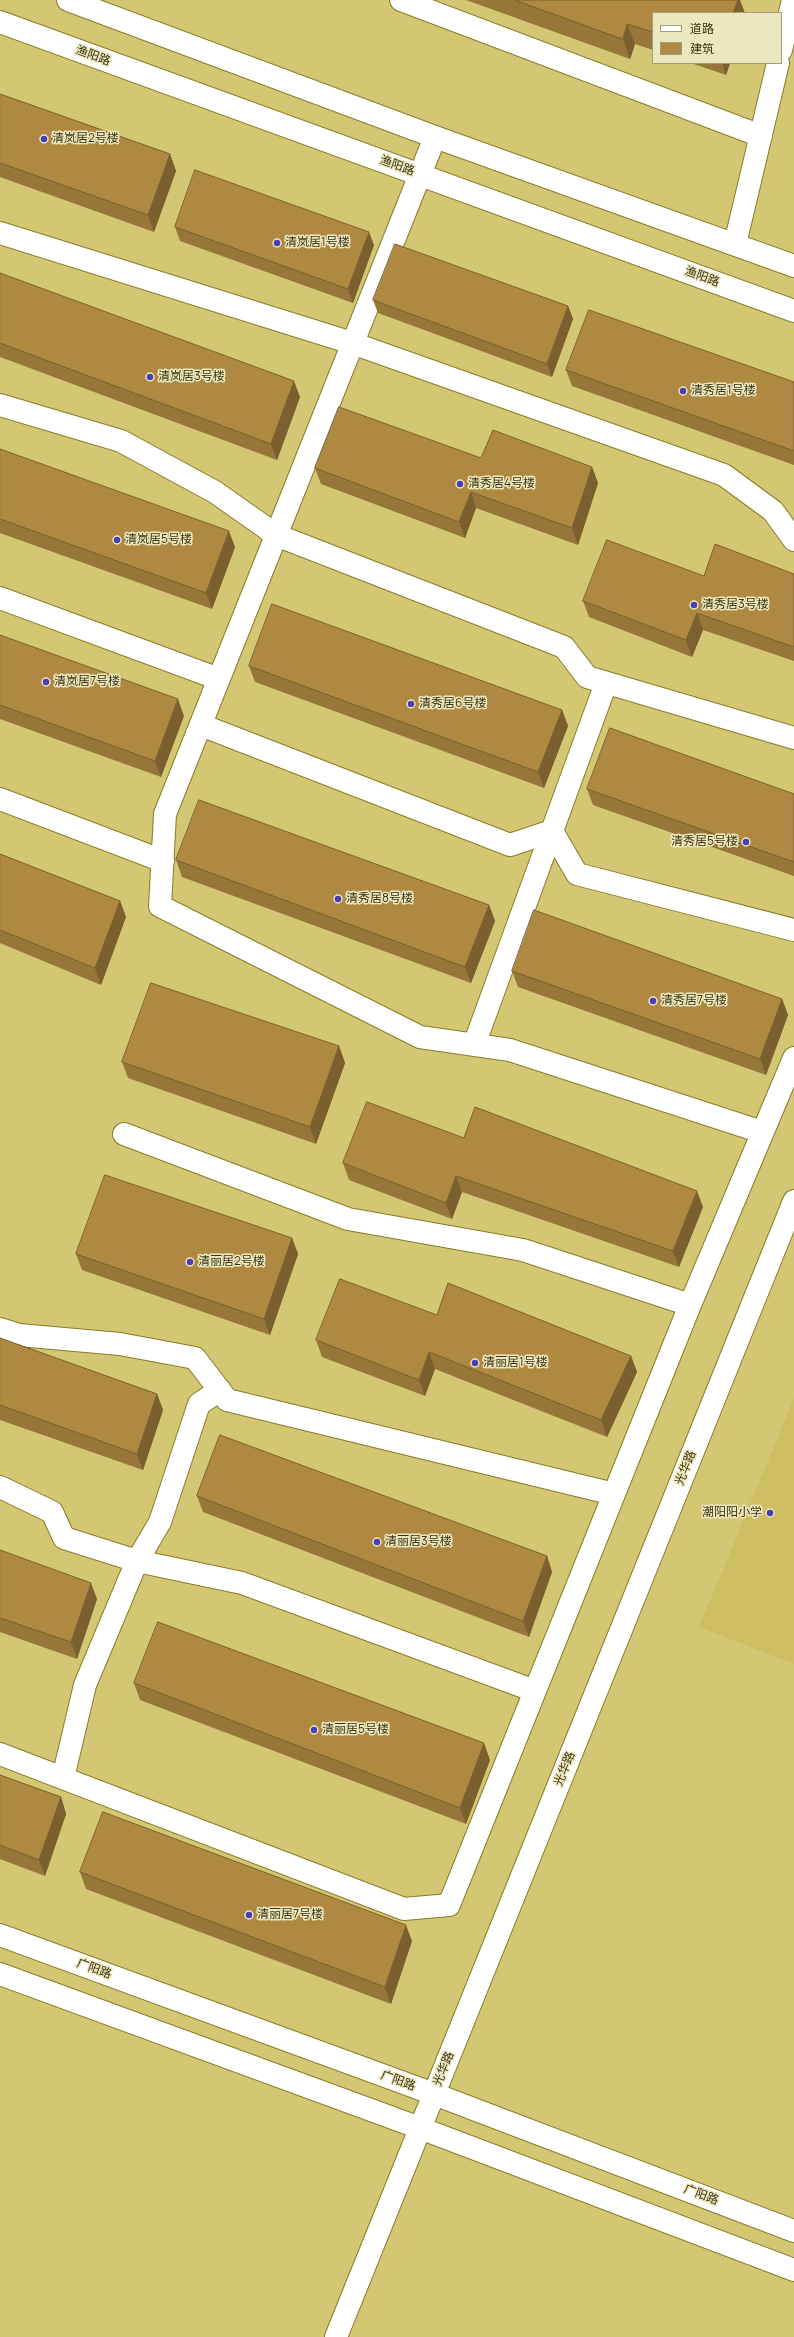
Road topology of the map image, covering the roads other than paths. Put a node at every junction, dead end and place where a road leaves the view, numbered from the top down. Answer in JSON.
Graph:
{"nodes":[{"id":1,"x":68,"y":0,"type":"edge"},
{"id":2,"x":401,"y":0,"type":"edge"},
{"id":3,"x":793,"y":0,"type":"edge"},
{"id":4,"x":0,"y":22,"type":"edge"},
{"id":5,"x":782,"y":46,"type":"edge"},
{"id":6,"x":778,"y":64,"type":"edge"},
{"id":7,"x":761,"y":136,"type":"junction"},
{"id":8,"x":435,"y":137,"type":"junction"},
{"id":9,"x":420,"y":175,"type":"junction"},
{"id":10,"x":0,"y":233,"type":"edge"},
{"id":11,"x":735,"y":244,"type":"junction"},
{"id":12,"x":794,"y":266,"type":"edge"},
{"id":13,"x":794,"y":311,"type":"edge"},
{"id":14,"x":352,"y":343,"type":"junction"},
{"id":15,"x":0,"y":405,"type":"edge"},
{"id":16,"x":276,"y":535,"type":"junction"},
{"id":17,"x":794,"y":540,"type":"edge"},
{"id":18,"x":0,"y":598,"type":"edge"},
{"id":19,"x":219,"y":679,"type":"junction"},
{"id":20,"x":606,"y":683,"type":"junction"},
{"id":21,"x":201,"y":725,"type":"junction"},
{"id":22,"x":794,"y":738,"type":"edge"},
{"id":23,"x":0,"y":799,"type":"edge"},
{"id":24,"x":552,"y":831,"type":"junction"},
{"id":25,"x":163,"y":861,"type":"junction"},
{"id":26,"x":794,"y":930,"type":"edge"},
{"id":27,"x":474,"y":1045,"type":"junction"},
{"id":28,"x":794,"y":1058,"type":"edge"},
{"id":29,"x":762,"y":1132,"type":"junction"},
{"id":30,"x":124,"y":1134,"type":"dead end"},
{"id":31,"x":794,"y":1201,"type":"edge"},
{"id":32,"x":690,"y":1305,"type":"junction"},
{"id":33,"x":0,"y":1329,"type":"edge"},
{"id":34,"x":220,"y":1390,"type":"junction"},
{"id":35,"x":0,"y":1487,"type":"edge"},
{"id":36,"x":614,"y":1494,"type":"junction"},
{"id":37,"x":137,"y":1561,"type":"junction"},
{"id":38,"x":535,"y":1691,"type":"junction"},
{"id":39,"x":0,"y":1754,"type":"edge"},
{"id":40,"x":64,"y":1778,"type":"junction"},
{"id":41,"x":0,"y":1935,"type":"edge"},
{"id":42,"x":0,"y":1974,"type":"edge"},
{"id":43,"x":434,"y":2094,"type":"junction"},
{"id":44,"x":420,"y":2128,"type":"junction"},
{"id":45,"x":794,"y":2231,"type":"edge"},
{"id":46,"x":794,"y":2270,"type":"edge"},
{"id":47,"x":336,"y":2337,"type":"edge"}],
"edges":[{"from":1,"to":8,"type":"street"},
{"from":2,"to":7,"type":"street"},
{"from":3,"to":5,"type":"street"},
{"from":4,"to":9,"type":"street","name":"渔阳路"},
{"from":6,"to":7,"type":"street"},
{"from":7,"to":11,"type":"street"},
{"from":8,"to":9,"type":"street"},
{"from":8,"to":11,"type":"street"},
{"from":9,"to":13,"type":"street","name":"渔阳路"},
{"from":9,"to":14,"type":"street"},
{"from":10,"to":14,"type":"street"},
{"from":11,"to":12,"type":"street"},
{"from":14,"to":16,"type":"street"},
{"from":14,"to":17,"type":"street"},
{"from":15,"to":16,"type":"street"},
{"from":16,"to":19,"type":"street"},
{"from":16,"to":20,"type":"street"},
{"from":18,"to":19,"type":"street"},
{"from":19,"to":21,"type":"street"},
{"from":20,"to":22,"type":"street"},
{"from":20,"to":24,"type":"street"},
{"from":21,"to":24,"type":"street"},
{"from":21,"to":25,"type":"street"},
{"from":23,"to":25,"type":"street"},
{"from":24,"to":26,"type":"street"},
{"from":24,"to":27,"type":"street"},
{"from":25,"to":27,"type":"street"},
{"from":27,"to":29,"type":"street"},
{"from":28,"to":29,"type":"street"},
{"from":29,"to":32,"type":"street"},
{"from":30,"to":32,"type":"street"},
{"from":31,"to":43,"type":"street","name":"光华路"},
{"from":32,"to":36,"type":"street"},
{"from":33,"to":34,"type":"street"},
{"from":34,"to":36,"type":"street"},
{"from":34,"to":37,"type":"street"},
{"from":35,"to":37,"type":"street"},
{"from":36,"to":38,"type":"street"},
{"from":37,"to":38,"type":"street"},
{"from":37,"to":40,"type":"street"},
{"from":38,"to":40,"type":"street"},
{"from":39,"to":40,"type":"street"},
{"from":41,"to":43,"type":"street","name":"广阳路"},
{"from":42,"to":44,"type":"street"},
{"from":43,"to":44,"type":"street","name":"光华路"},
{"from":43,"to":45,"type":"street","name":"广阳路"},
{"from":44,"to":46,"type":"street"},
{"from":44,"to":47,"type":"street","name":"光华路"}]}
